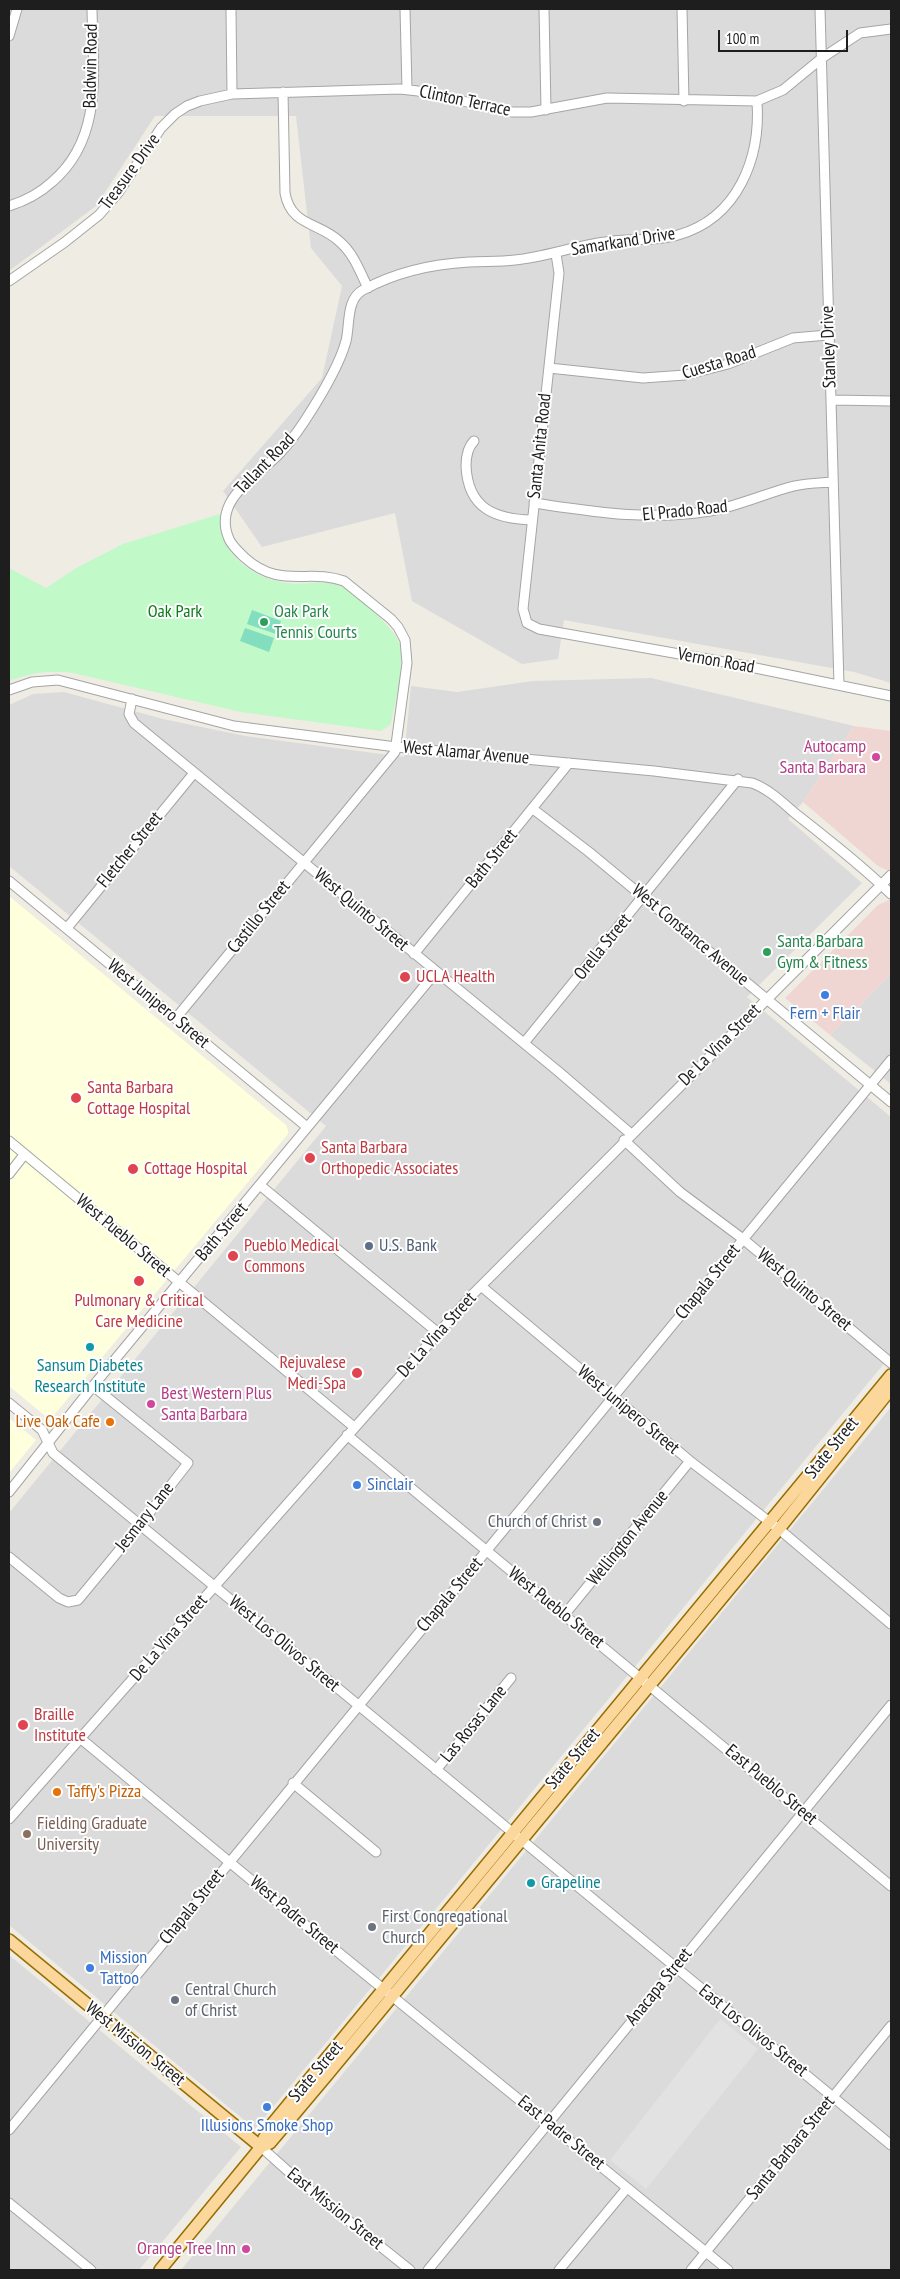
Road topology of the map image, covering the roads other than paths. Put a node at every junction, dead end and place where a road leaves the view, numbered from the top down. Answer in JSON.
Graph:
{"nodes":[{"id":1,"x":16,"y":9,"type":"edge"},
{"id":2,"x":92,"y":9,"type":"edge"},
{"id":3,"x":231,"y":9,"type":"edge"},
{"id":4,"x":405,"y":9,"type":"edge"},
{"id":5,"x":544,"y":9,"type":"edge"},
{"id":6,"x":682,"y":9,"type":"edge"},
{"id":7,"x":820,"y":9,"type":"edge"},
{"id":8,"x":891,"y":29,"type":"edge"},
{"id":9,"x":9,"y":36,"type":"edge"},
{"id":10,"x":822,"y":58,"type":"junction"},
{"id":11,"x":408,"y":90,"type":"junction"},
{"id":12,"x":283,"y":92,"type":"junction"},
{"id":13,"x":232,"y":94,"type":"junction"},
{"id":14,"x":684,"y":100,"type":"junction"},
{"id":15,"x":757,"y":100,"type":"junction"},
{"id":16,"x":546,"y":110,"type":"junction"},
{"id":17,"x":9,"y":206,"type":"edge"},
{"id":18,"x":556,"y":254,"type":"junction"},
{"id":19,"x":9,"y":281,"type":"edge"},
{"id":20,"x":368,"y":288,"type":"junction"},
{"id":21,"x":828,"y":335,"type":"junction"},
{"id":22,"x":549,"y":368,"type":"junction"},
{"id":23,"x":832,"y":400,"type":"junction"},
{"id":24,"x":891,"y":401,"type":"edge"},
{"id":25,"x":474,"y":441,"type":"dead end"},
{"id":26,"x":832,"y":482,"type":"junction"},
{"id":27,"x":534,"y":502,"type":"junction"},
{"id":28,"x":532,"y":520,"type":"junction"},
{"id":29,"x":539,"y":630,"type":"joint"},
{"id":30,"x":839,"y":685,"type":"junction"},
{"id":31,"x":9,"y":690,"type":"edge"},
{"id":32,"x":891,"y":696,"type":"edge"},
{"id":33,"x":132,"y":699,"type":"junction"},
{"id":34,"x":396,"y":747,"type":"junction"},
{"id":35,"x":569,"y":763,"type":"junction"},
{"id":36,"x":194,"y":773,"type":"junction"},
{"id":37,"x":738,"y":780,"type":"junction"},
{"id":38,"x":533,"y":808,"type":"junction"},
{"id":39,"x":303,"y":862,"type":"junction"},
{"id":40,"x":891,"y":875,"type":"edge"},
{"id":41,"x":9,"y":881,"type":"edge"},
{"id":42,"x":881,"y":884,"type":"junction"},
{"id":43,"x":891,"y":894,"type":"edge"},
{"id":44,"x":644,"y":897,"type":"junction"},
{"id":45,"x":67,"y":928,"type":"junction"},
{"id":46,"x":414,"y":954,"type":"junction"},
{"id":47,"x":436,"y":972,"type":"junction"},
{"id":48,"x":767,"y":998,"type":"junction"},
{"id":49,"x":176,"y":1018,"type":"junction"},
{"id":50,"x":524,"y":1043,"type":"junction"},
{"id":51,"x":891,"y":1060,"type":"edge"},
{"id":52,"x":871,"y":1084,"type":"junction"},
{"id":53,"x":891,"y":1102,"type":"edge"},
{"id":54,"x":307,"y":1127,"type":"junction"},
{"id":55,"x":628,"y":1137,"type":"junction"},
{"id":56,"x":9,"y":1141,"type":"edge"},
{"id":57,"x":24,"y":1155,"type":"junction"},
{"id":58,"x":9,"y":1174,"type":"edge"},
{"id":59,"x":261,"y":1186,"type":"junction"},
{"id":60,"x":743,"y":1240,"type":"junction"},
{"id":61,"x":179,"y":1283,"type":"junction"},
{"id":62,"x":481,"y":1286,"type":"junction"},
{"id":63,"x":437,"y":1332,"type":"junction"},
{"id":64,"x":891,"y":1363,"type":"edge"},
{"id":65,"x":891,"y":1375,"type":"edge"},
{"id":66,"x":93,"y":1386,"type":"junction"},
{"id":67,"x":891,"y":1389,"type":"edge"},
{"id":68,"x":613,"y":1398,"type":"junction"},
{"id":69,"x":9,"y":1403,"type":"edge"},
{"id":70,"x":354,"y":1427,"type":"junction"},
{"id":71,"x":347,"y":1435,"type":"junction"},
{"id":72,"x":48,"y":1442,"type":"junction"},
{"id":73,"x":690,"y":1461,"type":"junction"},
{"id":74,"x":9,"y":1492,"type":"edge"},
{"id":75,"x":140,"y":1525,"type":"junction"},
{"id":76,"x":775,"y":1526,"type":"junction"},
{"id":77,"x":486,"y":1551,"type":"junction"},
{"id":78,"x":9,"y":1557,"type":"edge"},
{"id":79,"x":214,"y":1586,"type":"junction"},
{"id":80,"x":565,"y":1614,"type":"junction"},
{"id":81,"x":891,"y":1624,"type":"edge"},
{"id":82,"x":511,"y":1678,"type":"dead end"},
{"id":83,"x":645,"y":1681,"type":"junction"},
{"id":84,"x":358,"y":1705,"type":"junction"},
{"id":85,"x":891,"y":1705,"type":"edge"},
{"id":86,"x":80,"y":1738,"type":"junction"},
{"id":87,"x":436,"y":1770,"type":"junction"},
{"id":88,"x":293,"y":1783,"type":"junction"},
{"id":89,"x":804,"y":1812,"type":"junction"},
{"id":90,"x":9,"y":1819,"type":"edge"},
{"id":91,"x":517,"y":1837,"type":"junction"},
{"id":92,"x":376,"y":1852,"type":"dead end"},
{"id":93,"x":230,"y":1861,"type":"junction"},
{"id":94,"x":891,"y":1886,"type":"edge"},
{"id":95,"x":9,"y":1940,"type":"edge"},
{"id":96,"x":676,"y":1967,"type":"junction"},
{"id":97,"x":389,"y":1992,"type":"junction"},
{"id":98,"x":103,"y":2018,"type":"junction"},
{"id":99,"x":891,"y":2026,"type":"edge"},
{"id":100,"x":833,"y":2097,"type":"junction"},
{"id":101,"x":548,"y":2124,"type":"junction"},
{"id":102,"x":9,"y":2130,"type":"edge"},
{"id":103,"x":891,"y":2145,"type":"edge"},
{"id":104,"x":261,"y":2148,"type":"junction"},
{"id":105,"x":627,"y":2188,"type":"junction"},
{"id":106,"x":9,"y":2203,"type":"edge"},
{"id":107,"x":705,"y":2252,"type":"junction"},
{"id":108,"x":91,"y":2270,"type":"edge"},
{"id":109,"x":160,"y":2270,"type":"edge"},
{"id":110,"x":410,"y":2270,"type":"edge"},
{"id":111,"x":428,"y":2270,"type":"edge"},
{"id":112,"x":559,"y":2270,"type":"edge"},
{"id":113,"x":691,"y":2270,"type":"edge"},
{"id":114,"x":728,"y":2270,"type":"edge"}],
"edges":[{"from":1,"to":9,"type":"street"},
{"from":2,"to":17,"type":"street","name":"Baldwin Road"},
{"from":3,"to":13,"type":"street"},
{"from":4,"to":11,"type":"street"},
{"from":5,"to":16,"type":"street"},
{"from":6,"to":14,"type":"street"},
{"from":7,"to":10,"type":"street","name":"Stanley Drive"},
{"from":8,"to":10,"type":"street"},
{"from":10,"to":15,"type":"street"},
{"from":10,"to":21,"type":"street","name":"Stanley Drive"},
{"from":11,"to":12,"type":"street","name":"Clinton Terrace"},
{"from":11,"to":16,"type":"street","name":"Clinton Terrace"},
{"from":12,"to":13,"type":"street","name":"Clinton Terrace"},
{"from":12,"to":20,"type":"street"},
{"from":13,"to":19,"type":"street","name":"Treasure Drive"},
{"from":14,"to":15,"type":"street","name":"Clinton Terrace"},
{"from":14,"to":16,"type":"street","name":"Clinton Terrace"},
{"from":15,"to":18,"type":"street","name":"Samarkand Drive"},
{"from":18,"to":20,"type":"street","name":"Samarkand Drive"},
{"from":18,"to":22,"type":"street","name":"Santa Anita Road"},
{"from":20,"to":34,"type":"street","name":"Tallant Road"},
{"from":21,"to":22,"type":"street","name":"Cuesta Road"},
{"from":21,"to":23,"type":"street","name":"Stanley Drive"},
{"from":22,"to":27,"type":"street","name":"Santa Anita Road"},
{"from":23,"to":24,"type":"street"},
{"from":23,"to":26,"type":"street","name":"Stanley Drive"},
{"from":25,"to":28,"type":"street"},
{"from":26,"to":27,"type":"street","name":"El Prado Road"},
{"from":26,"to":30,"type":"street","name":"Stanley Drive"},
{"from":27,"to":28,"type":"street","name":"Santa Anita Road"},
{"from":28,"to":29,"type":"street","name":"Santa Anita Road"},
{"from":29,"to":30,"type":"street","name":"Vernon Road"},
{"from":30,"to":32,"type":"street","name":"Vernon Road"},
{"from":31,"to":33,"type":"street","name":"West Alamar Avenue"},
{"from":33,"to":34,"type":"street","name":"West Alamar Avenue"},
{"from":33,"to":36,"type":"street","name":"West Quinto Street"},
{"from":34,"to":35,"type":"street","name":"West Alamar Avenue"},
{"from":34,"to":39,"type":"street","name":"Castillo Street"},
{"from":35,"to":37,"type":"street","name":"West Alamar Avenue"},
{"from":35,"to":38,"type":"street","name":"Bath Street"},
{"from":36,"to":39,"type":"street","name":"West Quinto Street"},
{"from":36,"to":45,"type":"street","name":"Fletcher Street"},
{"from":37,"to":42,"type":"street","name":"West Alamar Avenue"},
{"from":37,"to":44,"type":"street","name":"Orella Street"},
{"from":38,"to":44,"type":"street","name":"West Constance Avenue"},
{"from":38,"to":46,"type":"street","name":"Bath Street"},
{"from":39,"to":46,"type":"street","name":"West Quinto Street"},
{"from":39,"to":49,"type":"street","name":"Castillo Street"},
{"from":40,"to":42,"type":"street","name":"De La Vina Street"},
{"from":41,"to":45,"type":"street","name":"West Junipero Street"},
{"from":42,"to":43,"type":"street","name":"West Alamar Avenue"},
{"from":42,"to":48,"type":"street","name":"De La Vina Street"},
{"from":44,"to":48,"type":"street","name":"West Constance Avenue"},
{"from":44,"to":50,"type":"street","name":"Orella Street"},
{"from":45,"to":49,"type":"street","name":"West Junipero Street"},
{"from":46,"to":47,"type":"street","name":"West Quinto Street"},
{"from":47,"to":50,"type":"street","name":"West Quinto Street"},
{"from":47,"to":54,"type":"street","name":"Bath Street"},
{"from":48,"to":52,"type":"street","name":"West Constance Avenue"},
{"from":48,"to":55,"type":"street","name":"De La Vina Street"},
{"from":49,"to":54,"type":"street","name":"West Junipero Street"},
{"from":50,"to":55,"type":"street","name":"West Quinto Street"},
{"from":51,"to":52,"type":"street","name":"Chapala Street"},
{"from":52,"to":53,"type":"street","name":"West Constance Avenue"},
{"from":52,"to":60,"type":"street","name":"Chapala Street"},
{"from":54,"to":59,"type":"street","name":"Bath Street"},
{"from":55,"to":60,"type":"street","name":"West Quinto Street"},
{"from":55,"to":62,"type":"street","name":"De La Vina Street"},
{"from":56,"to":57,"type":"street","name":"West Pueblo Street"},
{"from":57,"to":58,"type":"street"},
{"from":57,"to":61,"type":"street","name":"West Pueblo Street"},
{"from":59,"to":61,"type":"street","name":"Bath Street"},
{"from":59,"to":63,"type":"street"},
{"from":60,"to":64,"type":"street","name":"West Quinto Street"},
{"from":60,"to":68,"type":"street","name":"Chapala Street"},
{"from":61,"to":66,"type":"street","name":"Bath Street"},
{"from":61,"to":70,"type":"street","name":"West Pueblo Street"},
{"from":62,"to":63,"type":"street","name":"De La Vina Street"},
{"from":62,"to":68,"type":"street","name":"West Junipero Street"},
{"from":63,"to":70,"type":"street","name":"De La Vina Street"},
{"from":65,"to":76,"type":"main road","name":"State Street"},
{"from":66,"to":72,"type":"street","name":"Bath Street"},
{"from":66,"to":75,"type":"street","name":"Jesmary Lane"},
{"from":67,"to":76,"type":"main road","name":"State Street"},
{"from":68,"to":73,"type":"street","name":"West Junipero Street"},
{"from":68,"to":77,"type":"street","name":"Chapala Street"},
{"from":69,"to":72,"type":"street","name":"West Los Olivos Street"},
{"from":70,"to":71,"type":"street","name":"De La Vina Street"},
{"from":71,"to":77,"type":"street","name":"West Pueblo Street"},
{"from":71,"to":79,"type":"street","name":"De La Vina Street"},
{"from":72,"to":74,"type":"street","name":"Bath Street"},
{"from":72,"to":75,"type":"street","name":"West Los Olivos Street"},
{"from":73,"to":76,"type":"street","name":"West Junipero Street"},
{"from":73,"to":80,"type":"street","name":"Wellington Avenue"},
{"from":75,"to":78,"type":"street","name":"Jesmary Lane"},
{"from":75,"to":79,"type":"street","name":"West Los Olivos Street"},
{"from":76,"to":81,"type":"street","name":"West Junipero Street"},
{"from":76,"to":83,"type":"main road","name":"State Street"},
{"from":77,"to":80,"type":"street","name":"West Pueblo Street"},
{"from":77,"to":84,"type":"street","name":"Chapala Street"},
{"from":79,"to":84,"type":"street","name":"West Los Olivos Street"},
{"from":79,"to":86,"type":"street","name":"De La Vina Street"},
{"from":80,"to":83,"type":"street","name":"West Pueblo Street"},
{"from":82,"to":87,"type":"street","name":"Las Rosas Lane"},
{"from":83,"to":89,"type":"street","name":"East Pueblo Street"},
{"from":83,"to":91,"type":"main road","name":"State Street"},
{"from":84,"to":87,"type":"street","name":"West Los Olivos Street"},
{"from":84,"to":88,"type":"street","name":"Chapala Street"},
{"from":85,"to":89,"type":"street","name":"Anacapa Street"},
{"from":86,"to":90,"type":"street","name":"De La Vina Street"},
{"from":86,"to":93,"type":"street","name":"West Padre Street"},
{"from":87,"to":91,"type":"street","name":"West Los Olivos Street"},
{"from":88,"to":92,"type":"street"},
{"from":88,"to":93,"type":"street","name":"Chapala Street"},
{"from":89,"to":94,"type":"street","name":"East Pueblo Street"},
{"from":89,"to":96,"type":"street","name":"Anacapa Street"},
{"from":91,"to":96,"type":"street","name":"East Los Olivos Street"},
{"from":91,"to":97,"type":"main road","name":"State Street"},
{"from":93,"to":97,"type":"street","name":"West Padre Street"},
{"from":93,"to":98,"type":"street","name":"Chapala Street"},
{"from":95,"to":98,"type":"main road","name":"West Mission Street"},
{"from":96,"to":100,"type":"street","name":"East Los Olivos Street"},
{"from":96,"to":101,"type":"street","name":"Anacapa Street"},
{"from":97,"to":101,"type":"street","name":"East Padre Street"},
{"from":97,"to":104,"type":"main road","name":"State Street"},
{"from":98,"to":102,"type":"street","name":"Chapala Street"},
{"from":98,"to":104,"type":"main road","name":"West Mission Street"},
{"from":99,"to":100,"type":"street","name":"Santa Barbara Street"},
{"from":100,"to":103,"type":"street","name":"East Los Olivos Street"},
{"from":100,"to":107,"type":"street","name":"Santa Barbara Street"},
{"from":101,"to":105,"type":"street","name":"East Padre Street"},
{"from":101,"to":111,"type":"street","name":"Anacapa Street"},
{"from":104,"to":109,"type":"main road","name":"State Street"},
{"from":104,"to":110,"type":"street","name":"East Mission Street"},
{"from":105,"to":107,"type":"street","name":"East Padre Street"},
{"from":105,"to":112,"type":"street"},
{"from":106,"to":108,"type":"street"},
{"from":107,"to":113,"type":"street","name":"Santa Barbara Street"},
{"from":107,"to":114,"type":"street","name":"East Padre Street"}]}
